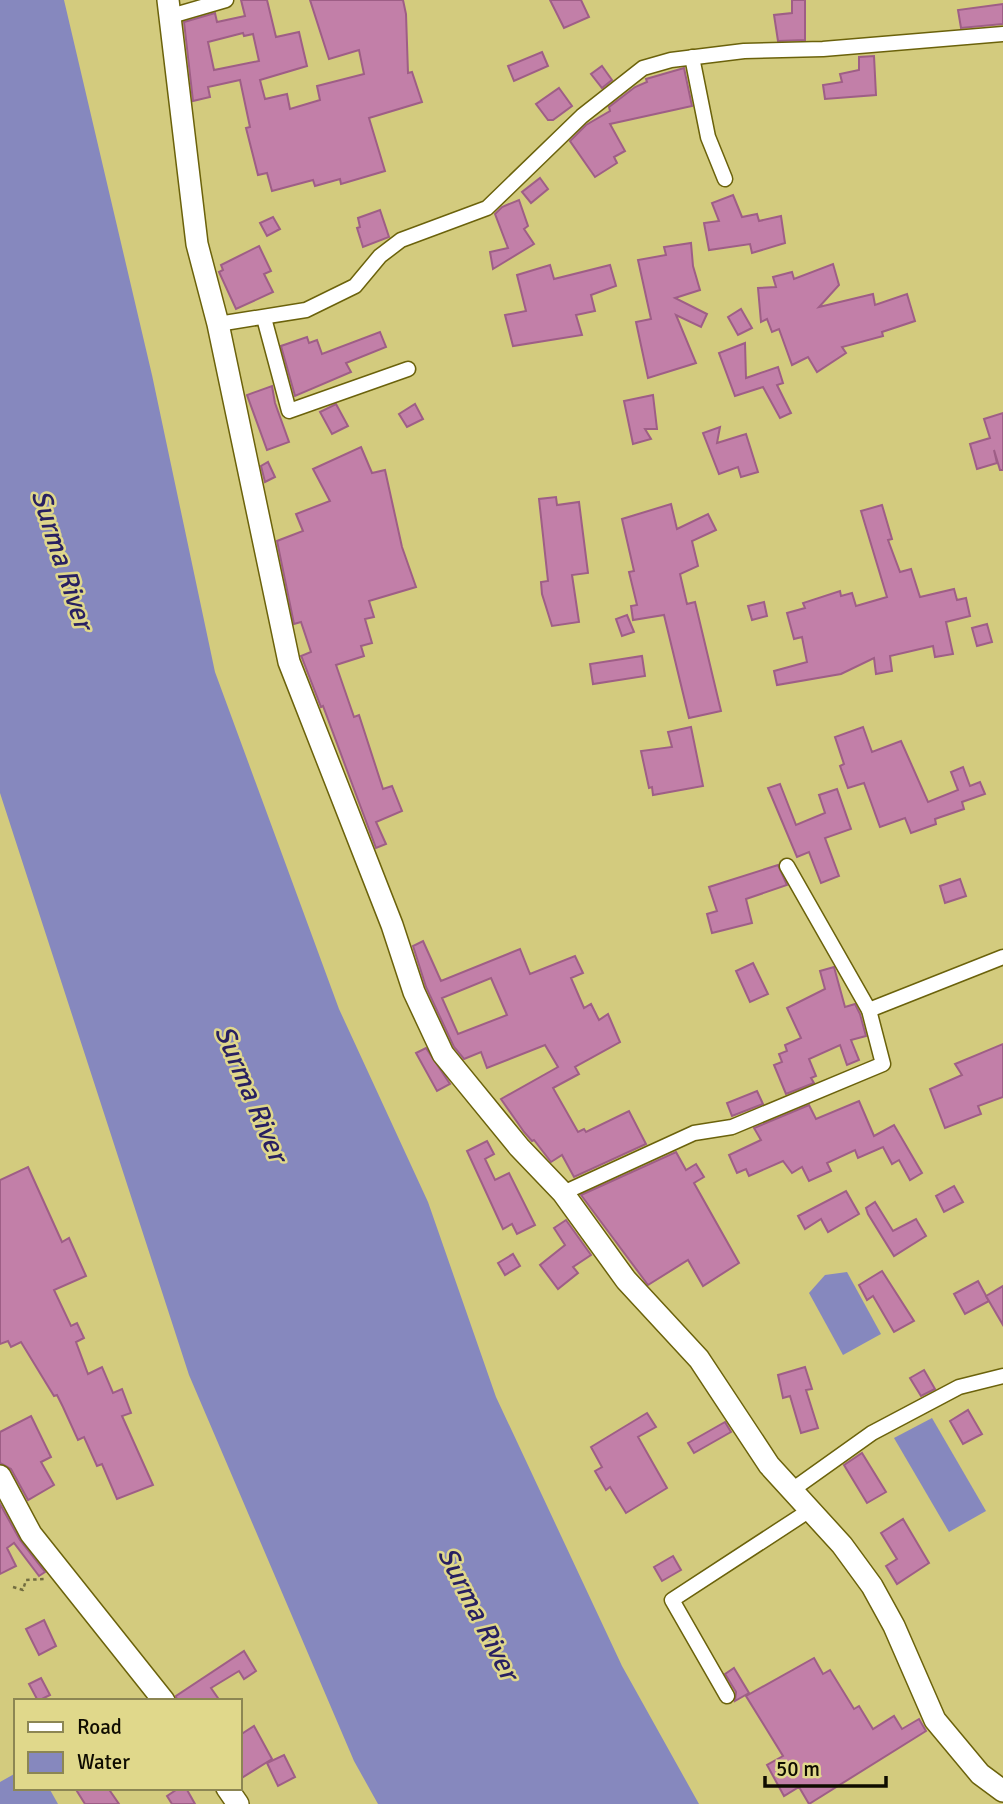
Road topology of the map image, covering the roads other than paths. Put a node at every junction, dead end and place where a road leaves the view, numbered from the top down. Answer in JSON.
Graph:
{"nodes":[{"id":1,"x":226,"y":0,"type":"edge"},
{"id":2,"x":170,"y":8,"type":"edge"},
{"id":3,"x":1003,"y":34,"type":"edge"},
{"id":4,"x":692,"y":57,"type":"junction"},
{"id":5,"x":725,"y":179,"type":"dead end"},
{"id":6,"x":264,"y":318,"type":"junction"},
{"id":7,"x":218,"y":324,"type":"junction"},
{"id":8,"x":408,"y":369,"type":"dead end"},
{"id":9,"x":787,"y":866,"type":"dead end"},
{"id":10,"x":1003,"y":957,"type":"edge"},
{"id":11,"x":869,"y":1010,"type":"junction"},
{"id":12,"x":563,"y":1193,"type":"junction"},
{"id":13,"x":1003,"y":1376,"type":"edge"},
{"id":14,"x":0,"y":1476,"type":"edge"},
{"id":15,"x":792,"y":1490,"type":"junction"},
{"id":16,"x":810,"y":1510,"type":"junction"},
{"id":17,"x":727,"y":1696,"type":"dead end"},
{"id":18,"x":162,"y":1699,"type":"edge"},
{"id":19,"x":1003,"y":1791,"type":"edge"}],
"edges":[{"from":1,"to":2,"type":"street"},
{"from":2,"to":7,"type":"street"},
{"from":3,"to":4,"type":"street"},
{"from":4,"to":5,"type":"street"},
{"from":4,"to":6,"type":"street"},
{"from":6,"to":7,"type":"street"},
{"from":6,"to":8,"type":"street"},
{"from":7,"to":12,"type":"street"},
{"from":9,"to":11,"type":"street"},
{"from":10,"to":11,"type":"street"},
{"from":11,"to":12,"type":"street"},
{"from":12,"to":15,"type":"street"},
{"from":13,"to":15,"type":"street"},
{"from":14,"to":18,"type":"street"},
{"from":15,"to":16,"type":"street"},
{"from":16,"to":17,"type":"street"},
{"from":16,"to":19,"type":"street"}]}
